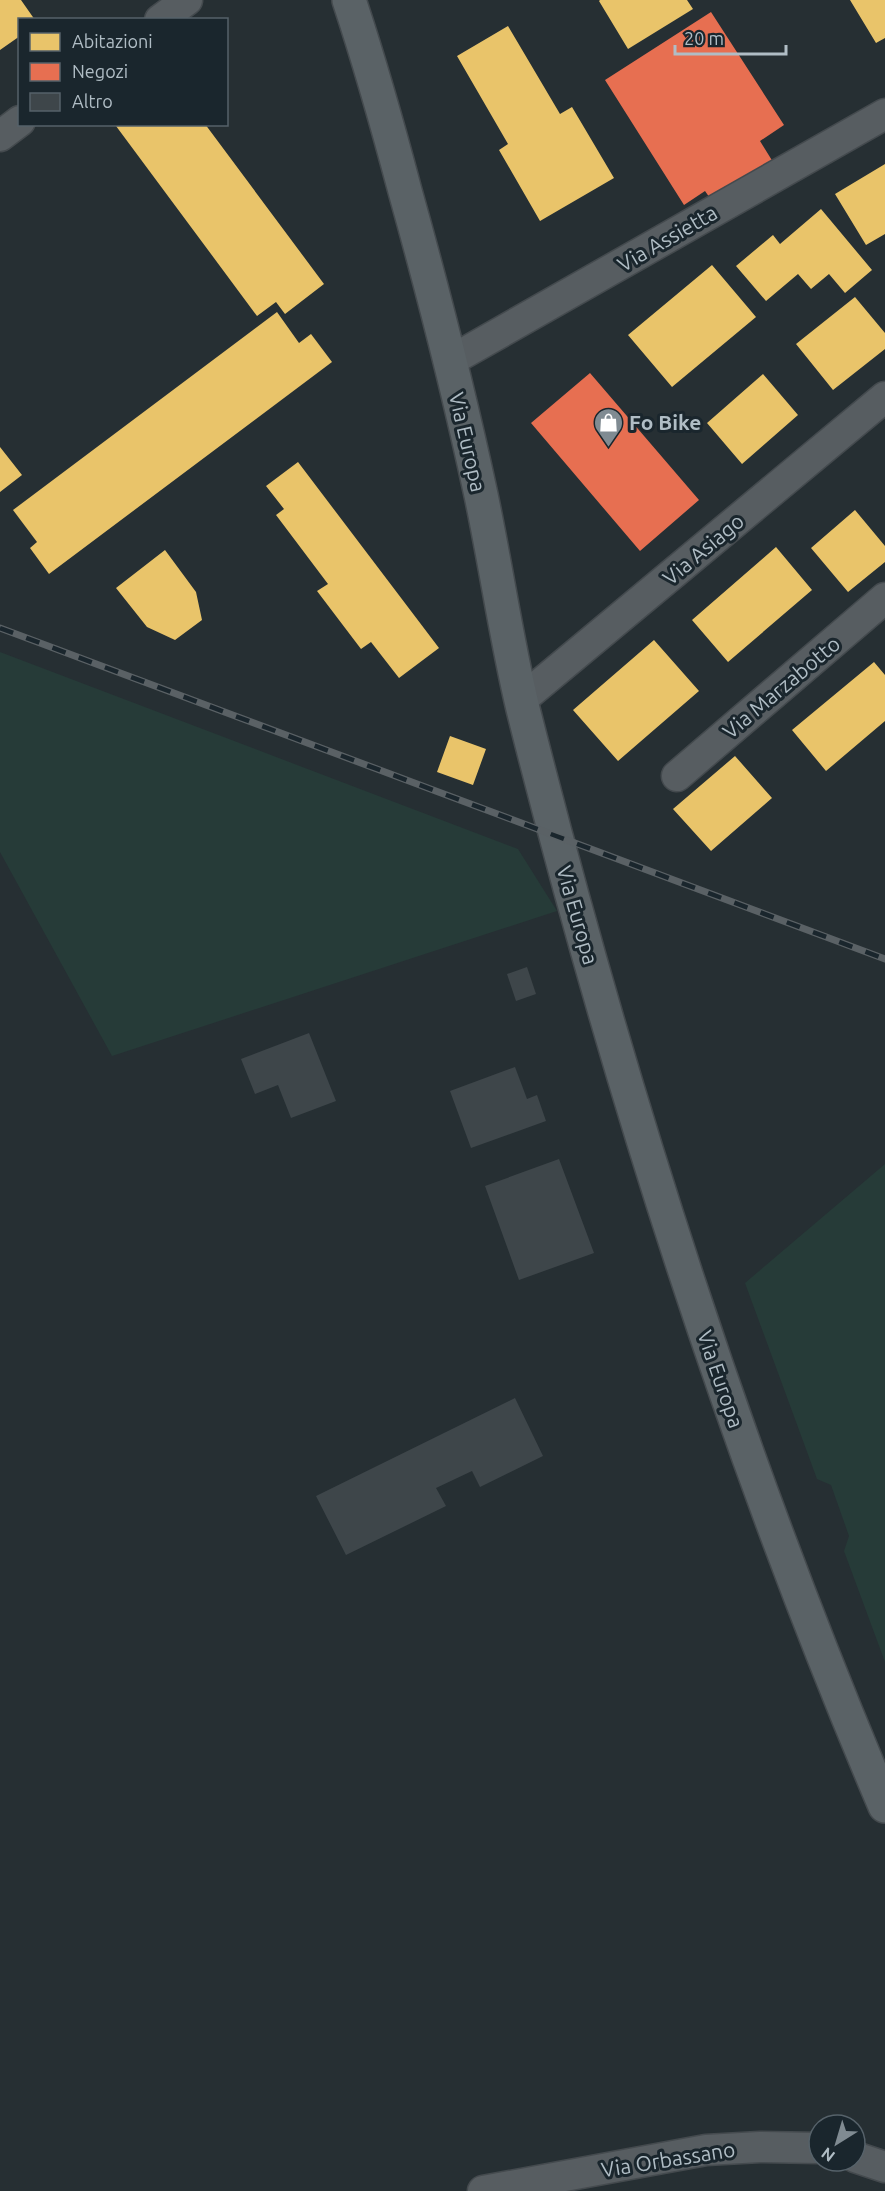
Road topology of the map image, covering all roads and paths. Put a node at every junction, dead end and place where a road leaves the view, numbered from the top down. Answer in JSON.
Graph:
{"nodes":[{"id":1,"x":188,"y":0,"type":"edge"},
{"id":2,"x":349,"y":0,"type":"edge"},
{"id":3,"x":163,"y":18,"type":"edge"},
{"id":4,"x":885,"y":114,"type":"edge"},
{"id":5,"x":18,"y":123,"type":"edge"},
{"id":6,"x":0,"y":135,"type":"edge"},
{"id":7,"x":450,"y":361,"type":"junction"},
{"id":8,"x":885,"y":397,"type":"edge"},
{"id":9,"x":885,"y":598,"type":"edge"},
{"id":10,"x":521,"y":700,"type":"junction"},
{"id":11,"x":677,"y":776,"type":"dead end"},
{"id":12,"x":885,"y":1806,"type":"edge"},
{"id":13,"x":807,"y":2148,"type":"edge"},
{"id":14,"x":867,"y":2161,"type":"edge"},
{"id":15,"x":885,"y":2166,"type":"edge"},
{"id":16,"x":483,"y":2191,"type":"edge"}],
"edges":[{"from":1,"to":3,"type":"street"},
{"from":2,"to":7,"type":"street","name":"Via Europa"},
{"from":4,"to":7,"type":"street","name":"Via Assietta"},
{"from":5,"to":6,"type":"street"},
{"from":7,"to":10,"type":"street","name":"Via Europa"},
{"from":8,"to":10,"type":"street","name":"Via Asiago"},
{"from":9,"to":11,"type":"street","name":"Via Marzabotto"},
{"from":10,"to":12,"type":"street","name":"Via Europa"},
{"from":13,"to":16,"type":"street","name":"Via Orbassano"},
{"from":14,"to":15,"type":"street"}]}
